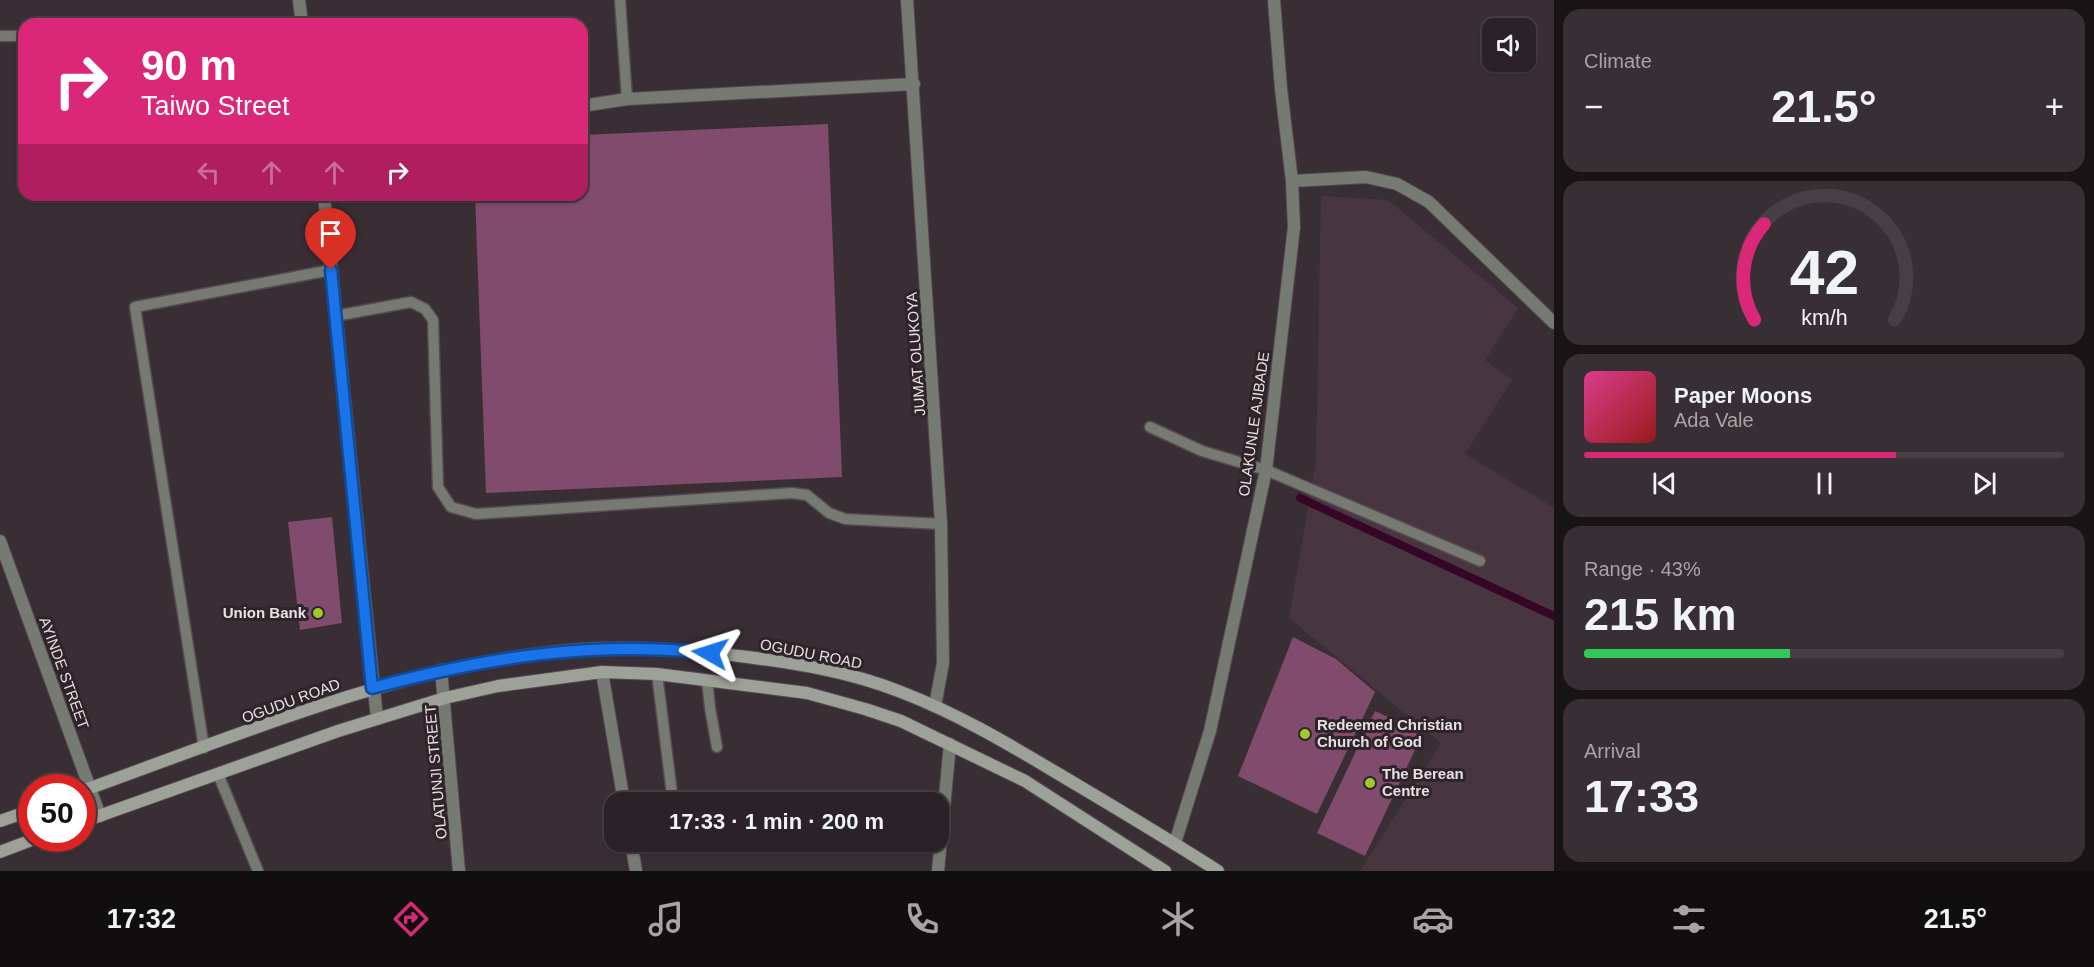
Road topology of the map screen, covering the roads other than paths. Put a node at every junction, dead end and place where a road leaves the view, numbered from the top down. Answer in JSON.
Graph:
{"nodes":[{"id":1,"x":300,"y":0,"type":"edge"},
{"id":2,"x":620,"y":0,"type":"edge"},
{"id":3,"x":907,"y":0,"type":"edge"},
{"id":4,"x":1274,"y":0,"type":"edge"},
{"id":5,"x":302,"y":18,"type":"edge"},
{"id":6,"x":0,"y":36,"type":"edge"},
{"id":7,"x":18,"y":36,"type":"edge"},
{"id":8,"x":914,"y":84,"type":"junction"},
{"id":9,"x":627,"y":99,"type":"junction"},
{"id":10,"x":588,"y":105,"type":"edge"},
{"id":11,"x":1292,"y":181,"type":"junction"},
{"id":12,"x":325,"y":201,"type":"edge"},
{"id":13,"x":331,"y":270,"type":"junction"},
{"id":14,"x":335,"y":316,"type":"junction"},
{"id":15,"x":1554,"y":323,"type":"edge"},
{"id":16,"x":1150,"y":427,"type":"dead end"},
{"id":17,"x":1266,"y":470,"type":"junction"},
{"id":18,"x":941,"y":524,"type":"junction"},
{"id":19,"x":0,"y":541,"type":"edge"},
{"id":20,"x":1480,"y":561,"type":"dead end"},
{"id":21,"x":441,"y":670,"type":"junction"},
{"id":22,"x":602,"y":672,"type":"junction"},
{"id":23,"x":657,"y":674,"type":"junction"},
{"id":24,"x":707,"y":680,"type":"junction"},
{"id":25,"x":372,"y":688,"type":"junction"},
{"id":26,"x":445,"y":698,"type":"junction"},
{"id":27,"x":935,"y":706,"type":"junction"},
{"id":28,"x":377,"y":718,"type":"junction"},
{"id":29,"x":950,"y":744,"type":"junction"},
{"id":30,"x":717,"y":747,"type":"dead end"},
{"id":31,"x":204,"y":748,"type":"junction"},
{"id":32,"x":80,"y":774,"type":"edge"},
{"id":33,"x":218,"y":774,"type":"junction"},
{"id":34,"x":96,"y":786,"type":"edge"},
{"id":35,"x":622,"y":792,"type":"edge"},
{"id":36,"x":672,"y":792,"type":"edge"},
{"id":37,"x":96,"y":809,"type":"edge"},
{"id":38,"x":18,"y":815,"type":"edge"},
{"id":39,"x":100,"y":816,"type":"junction"},
{"id":40,"x":96,"y":817,"type":"edge"},
{"id":41,"x":0,"y":821,"type":"edge"},
{"id":42,"x":1175,"y":843,"type":"junction"},
{"id":43,"x":18,"y":845,"type":"edge"},
{"id":44,"x":0,"y":852,"type":"edge"},
{"id":45,"x":633,"y":852,"type":"edge"},
{"id":46,"x":258,"y":871,"type":"edge"},
{"id":47,"x":459,"y":871,"type":"edge"},
{"id":48,"x":636,"y":871,"type":"edge"},
{"id":49,"x":938,"y":871,"type":"edge"},
{"id":50,"x":1165,"y":871,"type":"edge"},
{"id":51,"x":1218,"y":871,"type":"edge"}],
"edges":[{"from":1,"to":5,"type":"street"},
{"from":2,"to":9,"type":"lane"},
{"from":3,"to":8,"type":"street","name":"JUMAT OLUKOYA"},
{"from":4,"to":11,"type":"street","name":"OLAKUNLE AJIBADE"},
{"from":6,"to":7,"type":"lane"},
{"from":8,"to":9,"type":"street"},
{"from":8,"to":18,"type":"street","name":"JUMAT OLUKOYA"},
{"from":9,"to":10,"type":"street"},
{"from":11,"to":15,"type":"street"},
{"from":11,"to":17,"type":"street","name":"OLAKUNLE AJIBADE"},
{"from":12,"to":13,"type":"street"},
{"from":13,"to":14,"type":"street"},
{"from":13,"to":31,"type":"lane"},
{"from":14,"to":18,"type":"lane"},
{"from":14,"to":25,"type":"street"},
{"from":16,"to":17,"type":"lane"},
{"from":17,"to":20,"type":"lane"},
{"from":17,"to":42,"type":"street","name":"OLAKUNLE AJIBADE"},
{"from":18,"to":27,"type":"street","name":"JUMAT OLUKOYA"},
{"from":19,"to":32,"type":"street","name":"AYINDE STREET"},
{"from":21,"to":25,"type":"main road","name":"OGUDU ROAD"},
{"from":21,"to":26,"type":"street","name":"OLATUNJI STREET"},
{"from":21,"to":27,"type":"main road","name":"OGUDU ROAD"},
{"from":22,"to":23,"type":"main road"},
{"from":22,"to":26,"type":"main road"},
{"from":22,"to":35,"type":"street"},
{"from":23,"to":24,"type":"main road"},
{"from":23,"to":36,"type":"lane"},
{"from":24,"to":29,"type":"main road"},
{"from":24,"to":30,"type":"lane"},
{"from":25,"to":28,"type":"street"},
{"from":25,"to":31,"type":"main road","name":"OGUDU ROAD"},
{"from":26,"to":28,"type":"main road"},
{"from":26,"to":47,"type":"street","name":"OLATUNJI STREET"},
{"from":27,"to":42,"type":"main road","name":"OGUDU ROAD"},
{"from":28,"to":33,"type":"main road"},
{"from":29,"to":49,"type":"street"},
{"from":29,"to":50,"type":"main road"},
{"from":31,"to":34,"type":"main road","name":"OGUDU ROAD"},
{"from":33,"to":39,"type":"main road"},
{"from":33,"to":46,"type":"lane"},
{"from":37,"to":39,"type":"street","name":"AYINDE STREET"},
{"from":38,"to":41,"type":"main road"},
{"from":39,"to":40,"type":"main road"},
{"from":42,"to":51,"type":"main road","name":"OGUDU ROAD"},
{"from":43,"to":44,"type":"main road"},
{"from":45,"to":48,"type":"street"}]}
